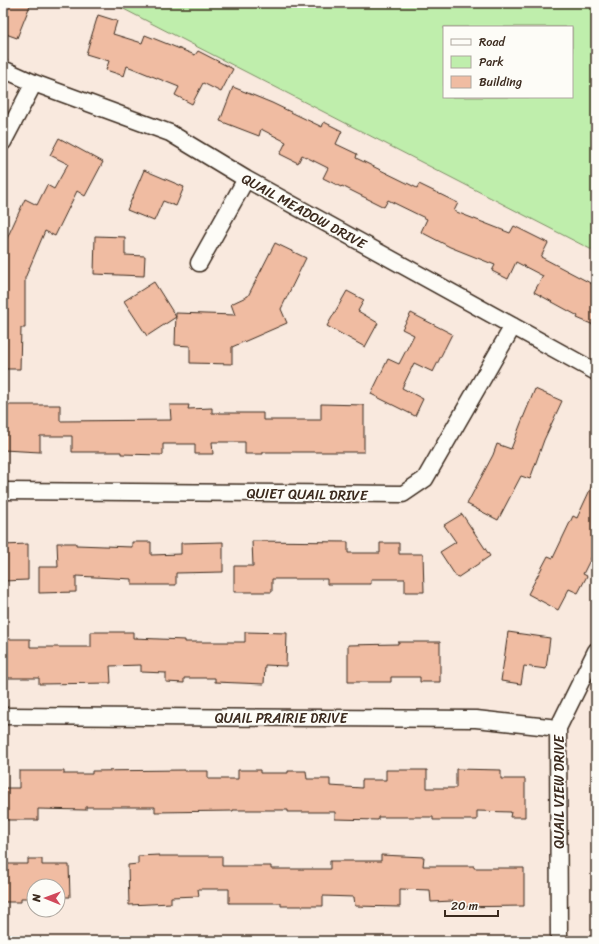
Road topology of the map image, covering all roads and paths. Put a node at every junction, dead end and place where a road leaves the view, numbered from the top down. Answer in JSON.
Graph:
{"nodes":[{"id":1,"x":3,"y":69,"type":"edge"},
{"id":2,"x":34,"y":83,"type":"junction"},
{"id":3,"x":3,"y":142,"type":"edge"},
{"id":4,"x":246,"y":180,"type":"junction"},
{"id":5,"x":199,"y":263,"type":"dead end"},
{"id":6,"x":513,"y":326,"type":"junction"},
{"id":7,"x":596,"y":372,"type":"edge"},
{"id":8,"x":5,"y":491,"type":"edge"},
{"id":9,"x":596,"y":651,"type":"edge"},
{"id":10,"x":3,"y":716,"type":"edge"},
{"id":11,"x":558,"y":728,"type":"junction"},
{"id":12,"x":559,"y":941,"type":"edge"}],
"edges":[{"from":1,"to":2,"type":"street","name":"QUAIL MEADOW DRIVE"},
{"from":2,"to":3,"type":"street"},
{"from":2,"to":4,"type":"street","name":"QUAIL MEADOW DRIVE"},
{"from":4,"to":5,"type":"street"},
{"from":4,"to":6,"type":"street","name":"QUAIL MEADOW DRIVE"},
{"from":6,"to":7,"type":"street","name":"QUAIL MEADOW DRIVE"},
{"from":6,"to":8,"type":"street","name":"QUIET QUAIL DRIVE"},
{"from":9,"to":11,"type":"street","name":"QUAIL VIEW DRIVE"},
{"from":10,"to":11,"type":"street","name":"QUAIL PRAIRIE DRIVE"},
{"from":11,"to":12,"type":"street","name":"QUAIL VIEW DRIVE"}]}
